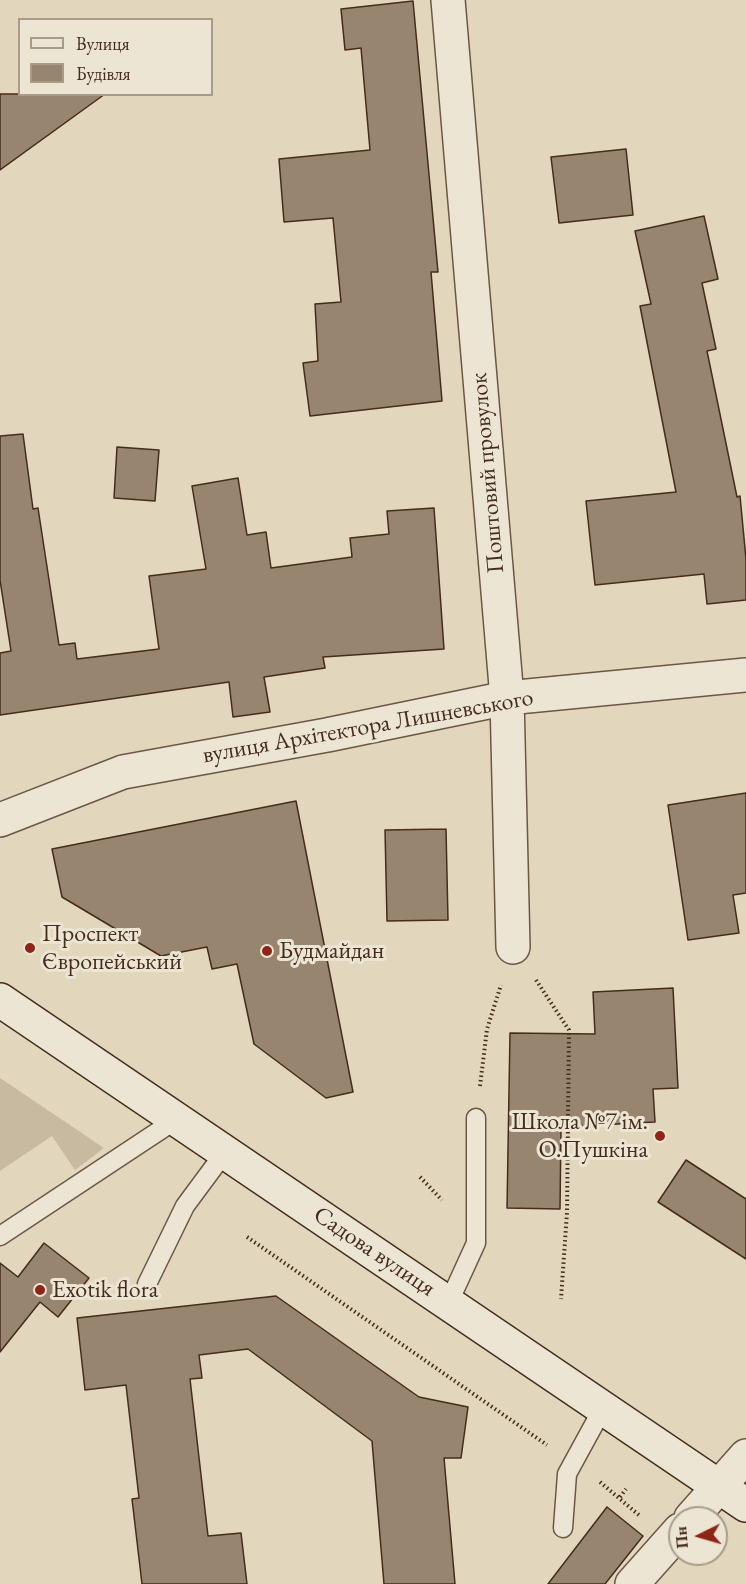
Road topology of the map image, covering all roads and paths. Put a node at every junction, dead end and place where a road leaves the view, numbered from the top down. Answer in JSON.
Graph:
{"nodes":[{"id":1,"x":448,"y":0,"type":"edge"},
{"id":2,"x":746,"y":675,"type":"edge"},
{"id":3,"x":507,"y":698,"type":"junction"},
{"id":4,"x":0,"y":820,"type":"edge"},
{"id":5,"x":513,"y":948,"type":"junction"},
{"id":6,"x":0,"y":1000,"type":"edge"},
{"id":7,"x":476,"y":1118,"type":"joint"},
{"id":8,"x":177,"y":1119,"type":"junction"},
{"id":9,"x":225,"y":1152,"type":"junction"},
{"id":10,"x":0,"y":1236,"type":"edge"},
{"id":11,"x":247,"y":1237,"type":"dead end"},
{"id":12,"x":147,"y":1284,"type":"dead end"},
{"id":13,"x":561,"y":1299,"type":"dead end"},
{"id":14,"x":449,"y":1302,"type":"junction"},
{"id":15,"x":603,"y":1408,"type":"junction"},
{"id":16,"x":746,"y":1456,"type":"edge"},
{"id":17,"x":573,"y":1463,"type":"junction"},
{"id":18,"x":718,"y":1487,"type":"junction"},
{"id":19,"x":626,"y":1489,"type":"dead end"},
{"id":20,"x":620,"y":1497,"type":"junction"},
{"id":21,"x":746,"y":1505,"type":"edge"},
{"id":22,"x":701,"y":1506,"type":"edge"},
{"id":23,"x":647,"y":1522,"type":"dead end"},
{"id":24,"x":563,"y":1528,"type":"dead end"},
{"id":25,"x":668,"y":1544,"type":"edge"},
{"id":26,"x":632,"y":1584,"type":"edge"}],
"edges":[{"from":1,"to":3,"type":"street","name":"Поштовий провулок"},
{"from":2,"to":3,"type":"street","name":"вулиця Архітектора Лишневського"},
{"from":3,"to":4,"type":"street","name":"вулиця Архітектора Лишневського"},
{"from":3,"to":5,"type":"street","name":"Поштовий провулок"},
{"from":5,"to":7,"type":"path"},
{"from":5,"to":13,"type":"path"},
{"from":6,"to":8,"type":"street","name":"Садова вулиця"},
{"from":7,"to":14,"type":"lane"},
{"from":8,"to":9,"type":"street","name":"Садова вулиця"},
{"from":8,"to":10,"type":"lane"},
{"from":9,"to":12,"type":"lane"},
{"from":9,"to":14,"type":"street","name":"Садова вулиця"},
{"from":11,"to":17,"type":"path"},
{"from":14,"to":15,"type":"street","name":"Садова вулиця"},
{"from":15,"to":17,"type":"lane"},
{"from":15,"to":18,"type":"street","name":"Садова вулиця"},
{"from":16,"to":18,"type":"street"},
{"from":17,"to":20,"type":"path"},
{"from":17,"to":24,"type":"lane"},
{"from":18,"to":21,"type":"street","name":"Садова вулиця"},
{"from":18,"to":22,"type":"street"},
{"from":19,"to":20,"type":"path"},
{"from":20,"to":23,"type":"path"},
{"from":25,"to":26,"type":"street"}]}
